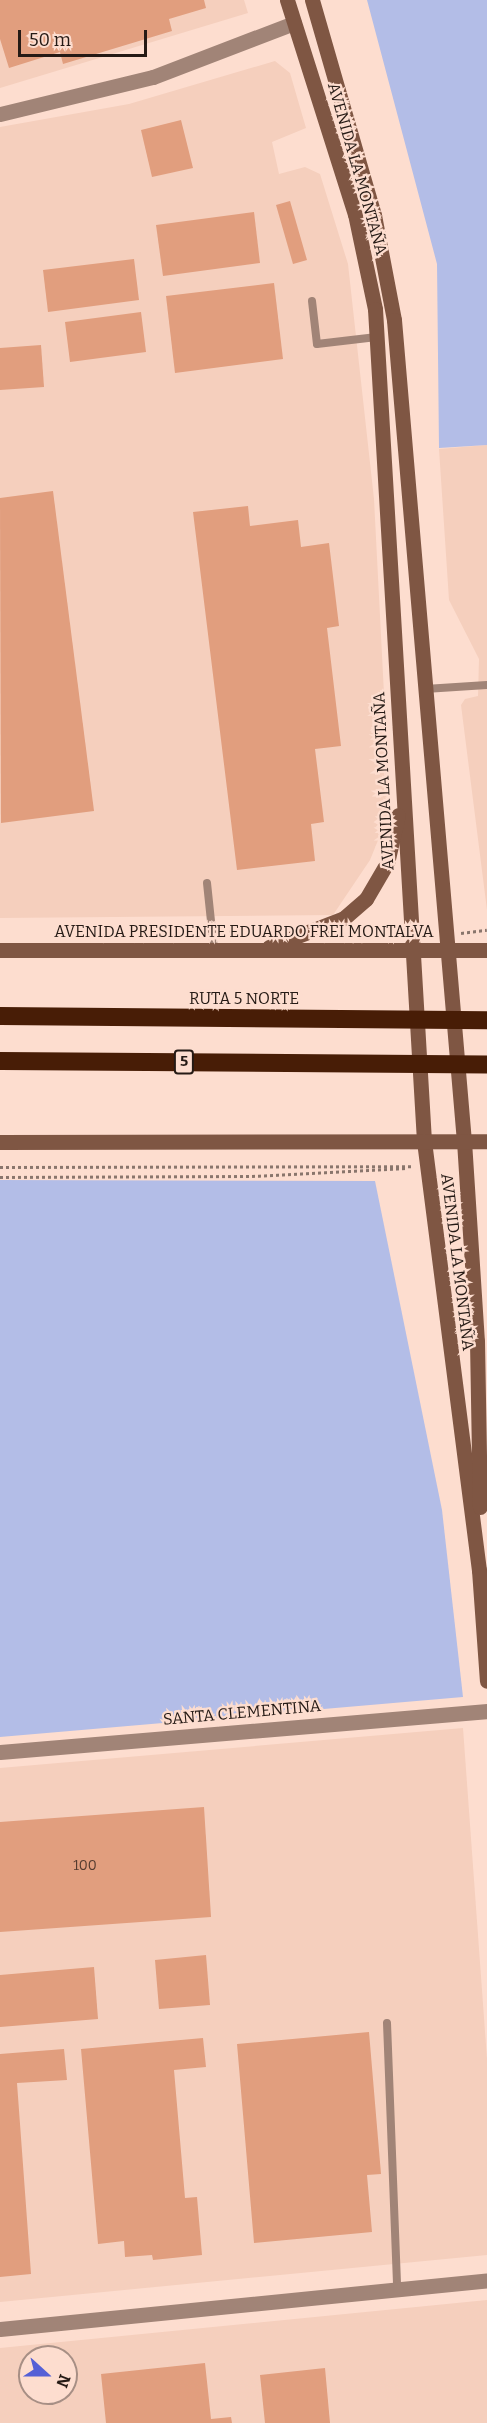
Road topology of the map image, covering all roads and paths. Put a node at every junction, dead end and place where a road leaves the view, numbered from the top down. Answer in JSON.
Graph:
{"nodes":[{"id":1,"x":286,"y":0,"type":"edge"},
{"id":2,"x":312,"y":0,"type":"edge"},
{"id":3,"x":294,"y":23,"type":"junction"},
{"id":4,"x":0,"y":114,"type":"edge"},
{"id":5,"x":312,"y":301,"type":"dead end"},
{"id":6,"x":378,"y":337,"type":"junction"},
{"id":7,"x":487,"y":685,"type":"edge"},
{"id":8,"x":425,"y":689,"type":"junction"},
{"id":9,"x":402,"y":776,"type":"junction"},
{"id":10,"x":207,"y":883,"type":"dead end"},
{"id":11,"x":282,"y":927,"type":"dead end"},
{"id":12,"x":212,"y":933,"type":"junction"},
{"id":13,"x":0,"y":950,"type":"edge"},
{"id":14,"x":447,"y":950,"type":"junction"},
{"id":15,"x":487,"y":950,"type":"edge"},
{"id":16,"x":214,"y":951,"type":"junction"},
{"id":17,"x":258,"y":951,"type":"junction"},
{"id":18,"x":412,"y":951,"type":"junction"},
{"id":19,"x":0,"y":1016,"type":"edge"},
{"id":20,"x":487,"y":1020,"type":"edge"},
{"id":21,"x":0,"y":1061,"type":"edge"},
{"id":22,"x":487,"y":1064,"type":"edge"},
{"id":23,"x":424,"y":1141,"type":"junction"},
{"id":24,"x":464,"y":1141,"type":"junction"},
{"id":25,"x":487,"y":1141,"type":"edge"},
{"id":26,"x":0,"y":1142,"type":"edge"},
{"id":27,"x":427,"y":1166,"type":"junction"},
{"id":28,"x":0,"y":1167,"type":"edge"},
{"id":29,"x":0,"y":1177,"type":"edge"},
{"id":30,"x":479,"y":1570,"type":"junction"},
{"id":31,"x":487,"y":1681,"type":"edge"},
{"id":32,"x":487,"y":1711,"type":"edge"},
{"id":33,"x":0,"y":1752,"type":"edge"},
{"id":34,"x":387,"y":2022,"type":"dead end"},
{"id":35,"x":487,"y":2280,"type":"edge"},
{"id":36,"x":397,"y":2289,"type":"junction"},
{"id":37,"x":0,"y":2328,"type":"edge"}],
"edges":[{"from":1,"to":3,"type":"main road","name":"AVENIDA LA MONTAÑA"},
{"from":2,"to":8,"type":"main road","name":"AVENIDA LA MONTAÑA"},
{"from":3,"to":4,"type":"street"},
{"from":3,"to":6,"type":"main road","name":"AVENIDA LA MONTAÑA"},
{"from":5,"to":6,"type":"lane"},
{"from":6,"to":9,"type":"main road","name":"AVENIDA LA MONTAÑA"},
{"from":7,"to":8,"type":"lane"},
{"from":8,"to":14,"type":"main road","name":"AVENIDA LA MONTAÑA"},
{"from":9,"to":17,"type":"main road"},
{"from":9,"to":18,"type":"main road","name":"AVENIDA LA MONTAÑA"},
{"from":10,"to":12,"type":"lane"},
{"from":11,"to":12,"type":"path"},
{"from":12,"to":16,"type":"lane"},
{"from":13,"to":16,"type":"main road","name":"AVENIDA PRESIDENTE EDUARDO FREI MONTALVA"},
{"from":14,"to":15,"type":"main road","name":"AVENIDA PRESIDENTE EDUARDO FREI MONTALVA"},
{"from":14,"to":18,"type":"main road","name":"AVENIDA PRESIDENTE EDUARDO FREI MONTALVA"},
{"from":14,"to":24,"type":"main road","name":"AVENIDA LA MONTAÑA"},
{"from":16,"to":17,"type":"main road","name":"AVENIDA PRESIDENTE EDUARDO FREI MONTALVA"},
{"from":17,"to":18,"type":"main road","name":"AVENIDA PRESIDENTE EDUARDO FREI MONTALVA"},
{"from":18,"to":23,"type":"main road","name":"AVENIDA LA MONTAÑA"},
{"from":19,"to":20,"type":"highway","name":"RUTA 5 NORTE"},
{"from":21,"to":22,"type":"highway","number":"5"},
{"from":23,"to":24,"type":"main road"},
{"from":23,"to":26,"type":"main road"},
{"from":23,"to":27,"type":"main road","name":"AVENIDA LA MONTAÑA"},
{"from":24,"to":25,"type":"main road"},
{"from":24,"to":30,"type":"main road","name":"AVENIDA LA MONTAÑA"},
{"from":27,"to":28,"type":"path"},
{"from":27,"to":29,"type":"path"},
{"from":27,"to":30,"type":"main road","name":"AVENIDA LA MONTAÑA"},
{"from":30,"to":31,"type":"main road","name":"AVENIDA LA MONTAÑA"},
{"from":32,"to":33,"type":"street","name":"SANTA CLEMENTINA"},
{"from":34,"to":36,"type":"lane"},
{"from":35,"to":36,"type":"street"},
{"from":36,"to":37,"type":"street"}]}
